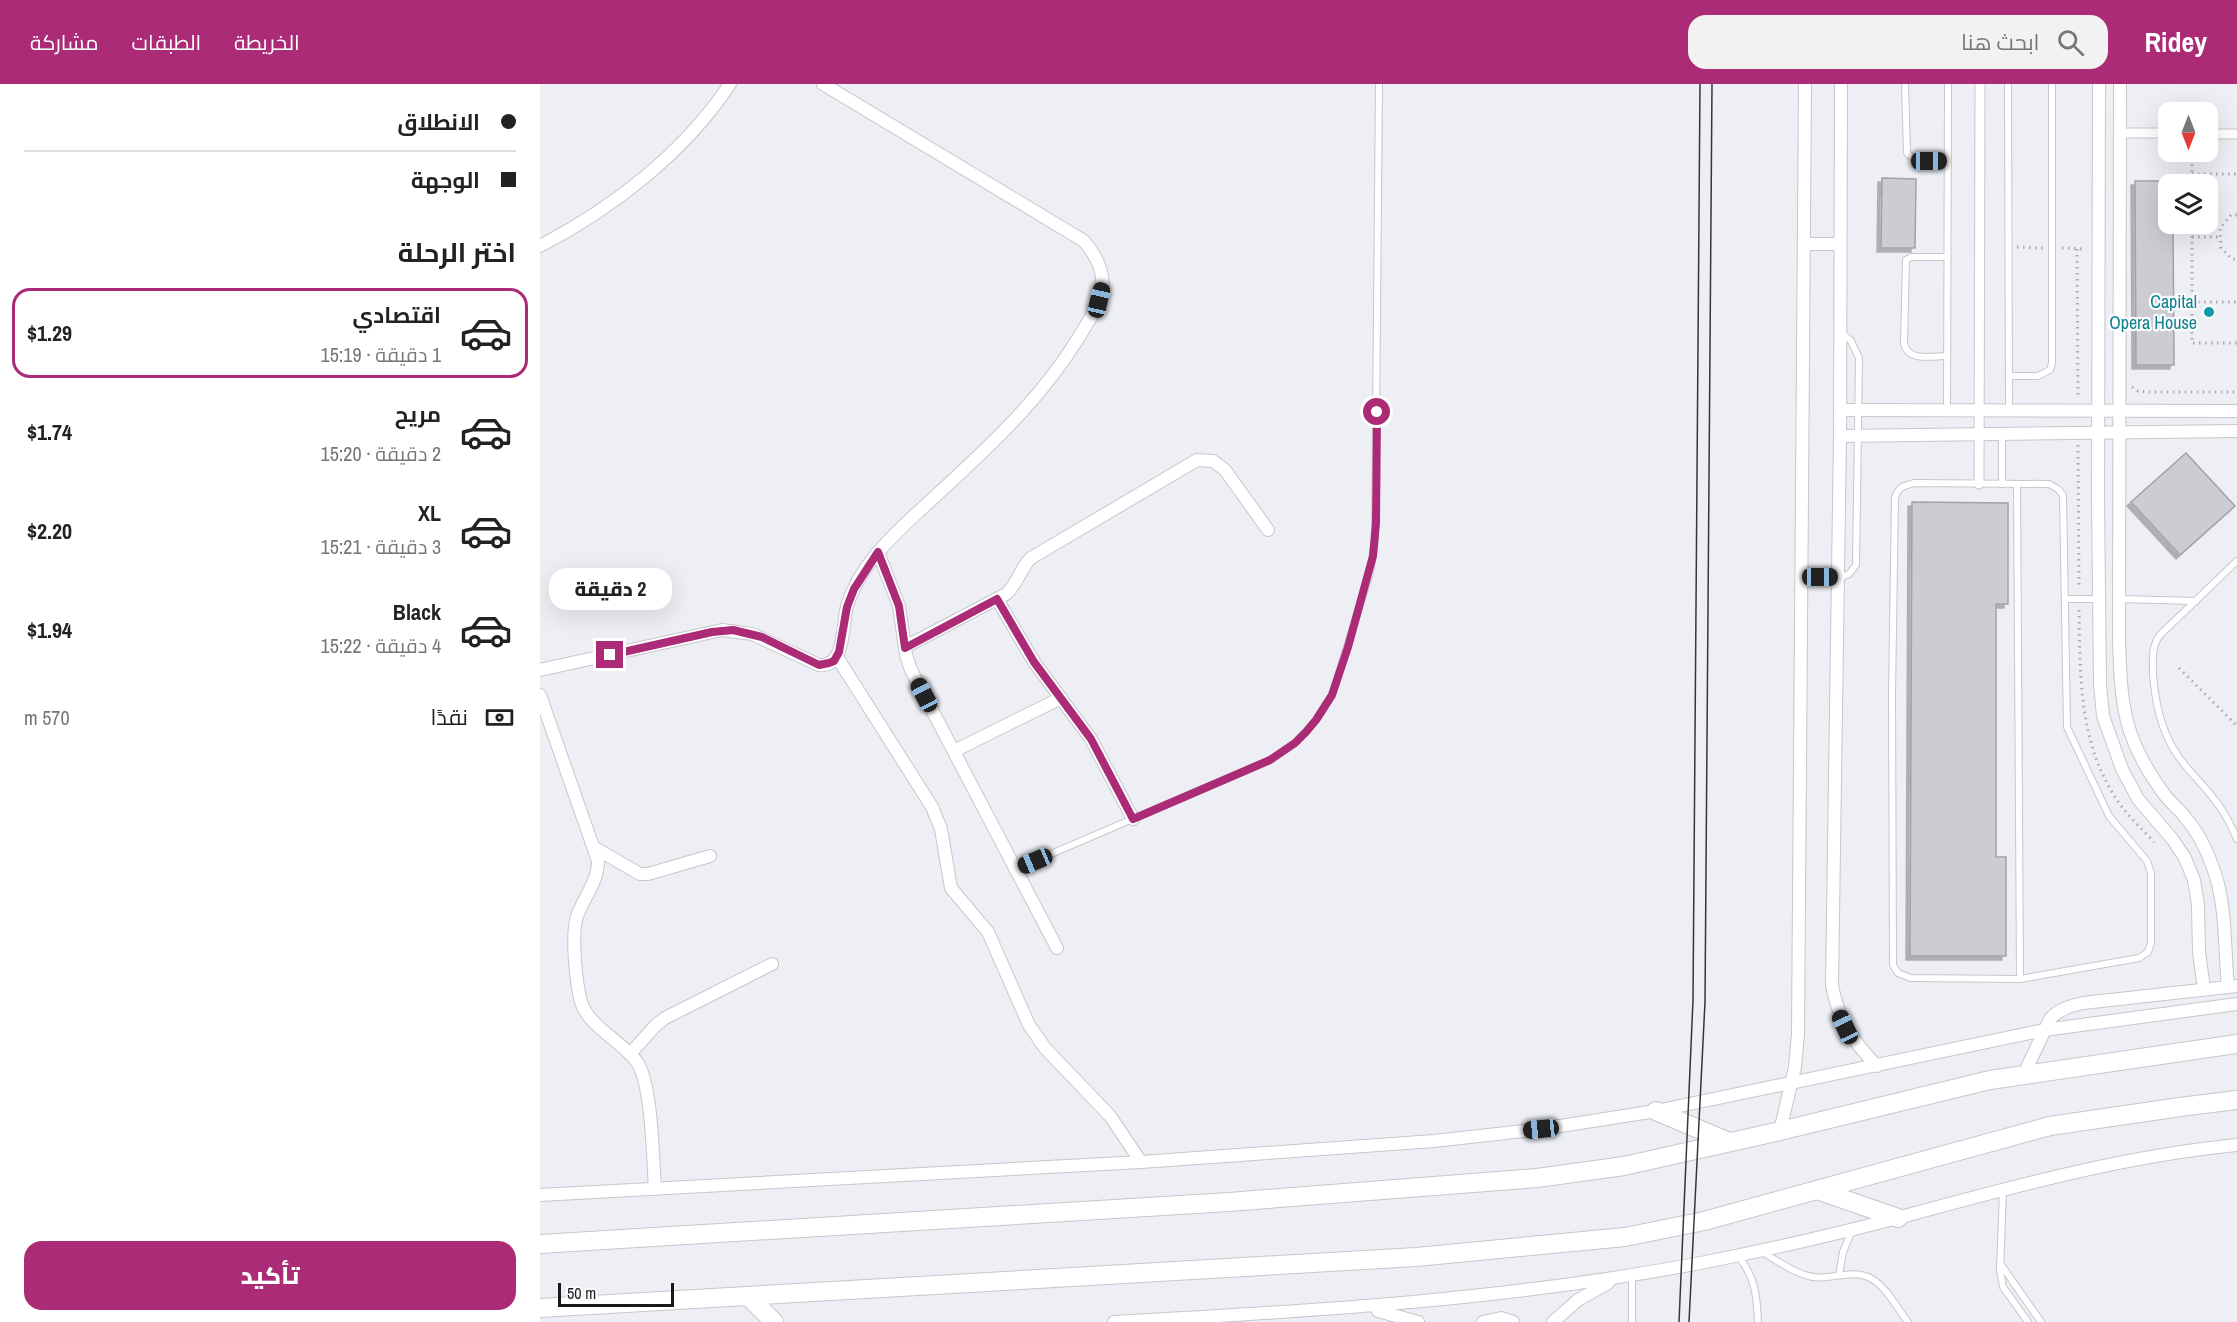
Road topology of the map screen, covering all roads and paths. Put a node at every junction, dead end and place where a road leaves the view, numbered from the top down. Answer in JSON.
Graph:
{"nodes":[{"id":1,"x":730,"y":84,"type":"edge"},
{"id":2,"x":823,"y":84,"type":"edge"},
{"id":3,"x":1378,"y":84,"type":"edge"},
{"id":4,"x":1804,"y":84,"type":"edge"},
{"id":5,"x":1841,"y":84,"type":"edge"},
{"id":6,"x":1905,"y":84,"type":"edge"},
{"id":7,"x":1948,"y":84,"type":"edge"},
{"id":8,"x":1980,"y":84,"type":"edge"},
{"id":9,"x":2008,"y":84,"type":"edge"},
{"id":10,"x":2052,"y":84,"type":"edge"},
{"id":11,"x":2099,"y":84,"type":"edge"},
{"id":12,"x":2120,"y":84,"type":"edge"},
{"id":13,"x":2120,"y":133,"type":"junction"},
{"id":14,"x":2158,"y":133,"type":"edge"},
{"id":15,"x":2218,"y":134,"type":"edge"},
{"id":16,"x":2237,"y":134,"type":"edge"},
{"id":17,"x":1947,"y":161,"type":"junction"},
{"id":18,"x":2192,"y":162,"type":"edge"},
{"id":19,"x":2192,"y":174,"type":"edge"},
{"id":20,"x":2218,"y":174,"type":"edge"},
{"id":21,"x":2237,"y":174,"type":"edge"},
{"id":22,"x":2237,"y":215,"type":"edge"},
{"id":23,"x":2192,"y":237,"type":"joint"},
{"id":24,"x":2220,"y":237,"type":"junction"},
{"id":25,"x":1804,"y":244,"type":"junction"},
{"id":26,"x":1840,"y":244,"type":"junction"},
{"id":27,"x":540,"y":246,"type":"edge"},
{"id":28,"x":1947,"y":257,"type":"junction"},
{"id":29,"x":2237,"y":259,"type":"edge"},
{"id":30,"x":2192,"y":302,"type":"junction"},
{"id":31,"x":2237,"y":302,"type":"edge"},
{"id":32,"x":1840,"y":331,"type":"junction"},
{"id":33,"x":2237,"y":343,"type":"edge"},
{"id":34,"x":1947,"y":356,"type":"junction"},
{"id":35,"x":2009,"y":376,"type":"junction"},
{"id":36,"x":2119,"y":410,"type":"junction"},
{"id":37,"x":1840,"y":411,"type":"junction"},
{"id":38,"x":1858,"y":411,"type":"junction"},
{"id":39,"x":1947,"y":411,"type":"junction"},
{"id":40,"x":1979,"y":411,"type":"junction"},
{"id":41,"x":2009,"y":411,"type":"junction"},
{"id":42,"x":2098,"y":411,"type":"junction"},
{"id":43,"x":2237,"y":411,"type":"edge"},
{"id":44,"x":2237,"y":431,"type":"edge"},
{"id":45,"x":2098,"y":433,"type":"junction"},
{"id":46,"x":2119,"y":433,"type":"junction"},
{"id":47,"x":1978,"y":434,"type":"junction"},
{"id":48,"x":2002,"y":434,"type":"junction"},
{"id":49,"x":1840,"y":436,"type":"junction"},
{"id":50,"x":1858,"y":436,"type":"junction"},
{"id":51,"x":1978,"y":484,"type":"junction"},
{"id":52,"x":2002,"y":484,"type":"junction"},
{"id":53,"x":2017,"y":484,"type":"junction"},
{"id":54,"x":1268,"y":530,"type":"dead end"},
{"id":55,"x":878,"y":552,"type":"junction"},
{"id":56,"x":2237,"y":561,"type":"edge"},
{"id":57,"x":1801,"y":577,"type":"junction"},
{"id":58,"x":1838,"y":577,"type":"junction"},
{"id":59,"x":997,"y":599,"type":"junction"},
{"id":60,"x":2066,"y":599,"type":"junction"},
{"id":61,"x":2099,"y":599,"type":"junction"},
{"id":62,"x":2119,"y":599,"type":"junction"},
{"id":63,"x":2196,"y":601,"type":"junction"},
{"id":64,"x":905,"y":648,"type":"junction"},
{"id":65,"x":837,"y":657,"type":"junction"},
{"id":66,"x":2179,"y":668,"type":"dead end"},
{"id":67,"x":540,"y":670,"type":"edge"},
{"id":68,"x":540,"y":695,"type":"edge"},
{"id":69,"x":1061,"y":698,"type":"junction"},
{"id":70,"x":2237,"y":726,"type":"edge"},
{"id":71,"x":954,"y":751,"type":"junction"},
{"id":72,"x":1133,"y":819,"type":"junction"},
{"id":73,"x":2237,"y":839,"type":"edge"},
{"id":74,"x":595,"y":848,"type":"junction"},
{"id":75,"x":710,"y":856,"type":"dead end"},
{"id":76,"x":2209,"y":856,"type":"junction"},
{"id":77,"x":2189,"y":868,"type":"junction"},
{"id":78,"x":1016,"y":869,"type":"junction"},
{"id":79,"x":1057,"y":948,"type":"dead end"},
{"id":80,"x":772,"y":964,"type":"dead end"},
{"id":81,"x":2020,"y":979,"type":"junction"},
{"id":82,"x":2233,"y":986,"type":"edge"},
{"id":83,"x":2204,"y":989,"type":"junction"},
{"id":84,"x":2237,"y":1004,"type":"edge"},
{"id":85,"x":2044,"y":1030,"type":"junction"},
{"id":86,"x":2237,"y":1044,"type":"edge"},
{"id":87,"x":630,"y":1054,"type":"junction"},
{"id":88,"x":1876,"y":1066,"type":"junction"},
{"id":89,"x":2024,"y":1074,"type":"junction"},
{"id":90,"x":1792,"y":1083,"type":"junction"},
{"id":91,"x":2237,"y":1100,"type":"edge"},
{"id":92,"x":1656,"y":1112,"type":"junction"},
{"id":93,"x":1780,"y":1131,"type":"junction"},
{"id":94,"x":1729,"y":1142,"type":"junction"},
{"id":95,"x":2237,"y":1145,"type":"edge"},
{"id":96,"x":1141,"y":1162,"type":"junction"},
{"id":97,"x":2003,"y":1188,"type":"junction"},
{"id":98,"x":655,"y":1189,"type":"junction"},
{"id":99,"x":1817,"y":1190,"type":"junction"},
{"id":100,"x":540,"y":1195,"type":"edge"},
{"id":101,"x":1898,"y":1218,"type":"junction"},
{"id":102,"x":1852,"y":1229,"type":"junction"},
{"id":103,"x":540,"y":1244,"type":"edge"},
{"id":104,"x":1759,"y":1251,"type":"junction"},
{"id":105,"x":1737,"y":1255,"type":"junction"},
{"id":106,"x":2000,"y":1263,"type":"junction"},
{"id":107,"x":1632,"y":1275,"type":"junction"},
{"id":108,"x":1839,"y":1275,"type":"junction"},
{"id":109,"x":748,"y":1296,"type":"junction"},
{"id":110,"x":540,"y":1308,"type":"edge"},
{"id":111,"x":1353,"y":1308,"type":"junction"},
{"id":112,"x":774,"y":1322,"type":"edge"},
{"id":113,"x":1114,"y":1322,"type":"edge"},
{"id":114,"x":1418,"y":1322,"type":"edge"},
{"id":115,"x":1483,"y":1322,"type":"edge"},
{"id":116,"x":1513,"y":1322,"type":"edge"},
{"id":117,"x":1553,"y":1322,"type":"edge"},
{"id":118,"x":1632,"y":1322,"type":"edge"},
{"id":119,"x":1758,"y":1322,"type":"edge"},
{"id":120,"x":1908,"y":1322,"type":"edge"},
{"id":121,"x":2028,"y":1322,"type":"edge"},
{"id":122,"x":2040,"y":1322,"type":"edge"}],
"edges":[{"from":1,"to":27,"type":"street"},
{"from":2,"to":55,"type":"street"},
{"from":3,"to":72,"type":"lane"},
{"from":4,"to":25,"type":"street"},
{"from":5,"to":26,"type":"street"},
{"from":6,"to":17,"type":"lane"},
{"from":7,"to":17,"type":"lane"},
{"from":8,"to":40,"type":"street"},
{"from":9,"to":35,"type":"lane"},
{"from":10,"to":35,"type":"lane"},
{"from":11,"to":42,"type":"street"},
{"from":12,"to":13,"type":"street"},
{"from":13,"to":14,"type":"street"},
{"from":13,"to":36,"type":"street"},
{"from":15,"to":16,"type":"street"},
{"from":17,"to":28,"type":"lane"},
{"from":18,"to":19,"type":"path"},
{"from":20,"to":21,"type":"path"},
{"from":22,"to":24,"type":"path"},
{"from":23,"to":24,"type":"path"},
{"from":23,"to":30,"type":"path"},
{"from":24,"to":29,"type":"path"},
{"from":25,"to":26,"type":"street"},
{"from":25,"to":57,"type":"street"},
{"from":26,"to":32,"type":"street"},
{"from":28,"to":34,"type":"lane"},
{"from":28,"to":34,"type":"lane"},
{"from":30,"to":31,"type":"path"},
{"from":30,"to":33,"type":"path"},
{"from":32,"to":37,"type":"street"},
{"from":32,"to":38,"type":"lane"},
{"from":34,"to":39,"type":"lane"},
{"from":35,"to":41,"type":"lane"},
{"from":36,"to":42,"type":"street"},
{"from":36,"to":43,"type":"street"},
{"from":36,"to":46,"type":"street"},
{"from":37,"to":38,"type":"street"},
{"from":37,"to":49,"type":"street"},
{"from":38,"to":39,"type":"street"},
{"from":38,"to":50,"type":"lane"},
{"from":39,"to":40,"type":"street"},
{"from":40,"to":41,"type":"street"},
{"from":40,"to":47,"type":"street"},
{"from":41,"to":42,"type":"street"},
{"from":42,"to":45,"type":"street"},
{"from":44,"to":46,"type":"street"},
{"from":45,"to":46,"type":"street"},
{"from":45,"to":48,"type":"street"},
{"from":45,"to":61,"type":"street"},
{"from":46,"to":62,"type":"street"},
{"from":47,"to":48,"type":"street"},
{"from":47,"to":50,"type":"street"},
{"from":47,"to":51,"type":"street"},
{"from":48,"to":52,"type":"lane"},
{"from":49,"to":50,"type":"street"},
{"from":49,"to":58,"type":"street"},
{"from":50,"to":58,"type":"lane"},
{"from":51,"to":52,"type":"lane"},
{"from":51,"to":81,"type":"lane"},
{"from":52,"to":53,"type":"lane"},
{"from":53,"to":60,"type":"lane"},
{"from":53,"to":81,"type":"lane"},
{"from":54,"to":59,"type":"street"},
{"from":55,"to":64,"type":"street"},
{"from":55,"to":65,"type":"street"},
{"from":56,"to":63,"type":"lane"},
{"from":57,"to":58,"type":"lane"},
{"from":57,"to":90,"type":"street"},
{"from":58,"to":88,"type":"street"},
{"from":59,"to":64,"type":"street"},
{"from":59,"to":69,"type":"street"},
{"from":60,"to":61,"type":"lane"},
{"from":60,"to":81,"type":"lane"},
{"from":61,"to":77,"type":"street"},
{"from":62,"to":63,"type":"lane"},
{"from":62,"to":76,"type":"street"},
{"from":63,"to":73,"type":"lane"},
{"from":64,"to":71,"type":"street"},
{"from":65,"to":67,"type":"street"},
{"from":65,"to":96,"type":"street"},
{"from":66,"to":70,"type":"path"},
{"from":68,"to":74,"type":"street"},
{"from":69,"to":71,"type":"street"},
{"from":69,"to":72,"type":"street"},
{"from":71,"to":78,"type":"street"},
{"from":72,"to":78,"type":"lane"},
{"from":74,"to":75,"type":"street"},
{"from":74,"to":87,"type":"street"},
{"from":76,"to":77,"type":"street"},
{"from":76,"to":82,"type":"street"},
{"from":77,"to":83,"type":"street"},
{"from":78,"to":79,"type":"street"},
{"from":80,"to":87,"type":"street"},
{"from":82,"to":83,"type":"street"},
{"from":83,"to":85,"type":"street"},
{"from":84,"to":85,"type":"street"},
{"from":85,"to":88,"type":"street"},
{"from":85,"to":89,"type":"street"},
{"from":86,"to":89,"type":"main road"},
{"from":87,"to":98,"type":"street"},
{"from":88,"to":90,"type":"street"},
{"from":89,"to":93,"type":"main road"},
{"from":90,"to":92,"type":"street"},
{"from":90,"to":93,"type":"street"},
{"from":91,"to":99,"type":"main road"},
{"from":92,"to":94,"type":"main road"},
{"from":92,"to":96,"type":"street"},
{"from":93,"to":94,"type":"main road"},
{"from":94,"to":103,"type":"main road"},
{"from":95,"to":97,"type":"street"},
{"from":96,"to":98,"type":"street"},
{"from":97,"to":101,"type":"street"},
{"from":97,"to":106,"type":"lane"},
{"from":98,"to":100,"type":"street"},
{"from":99,"to":101,"type":"main road"},
{"from":99,"to":109,"type":"main road"},
{"from":101,"to":102,"type":"street"},
{"from":102,"to":104,"type":"street"},
{"from":102,"to":108,"type":"lane"},
{"from":104,"to":105,"type":"street"},
{"from":104,"to":108,"type":"lane"},
{"from":105,"to":107,"type":"street"},
{"from":105,"to":119,"type":"lane"},
{"from":106,"to":121,"type":"lane"},
{"from":106,"to":122,"type":"lane"},
{"from":107,"to":111,"type":"street"},
{"from":107,"to":117,"type":"street"},
{"from":107,"to":118,"type":"lane"},
{"from":108,"to":120,"type":"lane"},
{"from":109,"to":110,"type":"main road"},
{"from":109,"to":112,"type":"main road"},
{"from":111,"to":113,"type":"street"},
{"from":111,"to":114,"type":"street"},
{"from":115,"to":116,"type":"street"}]}
